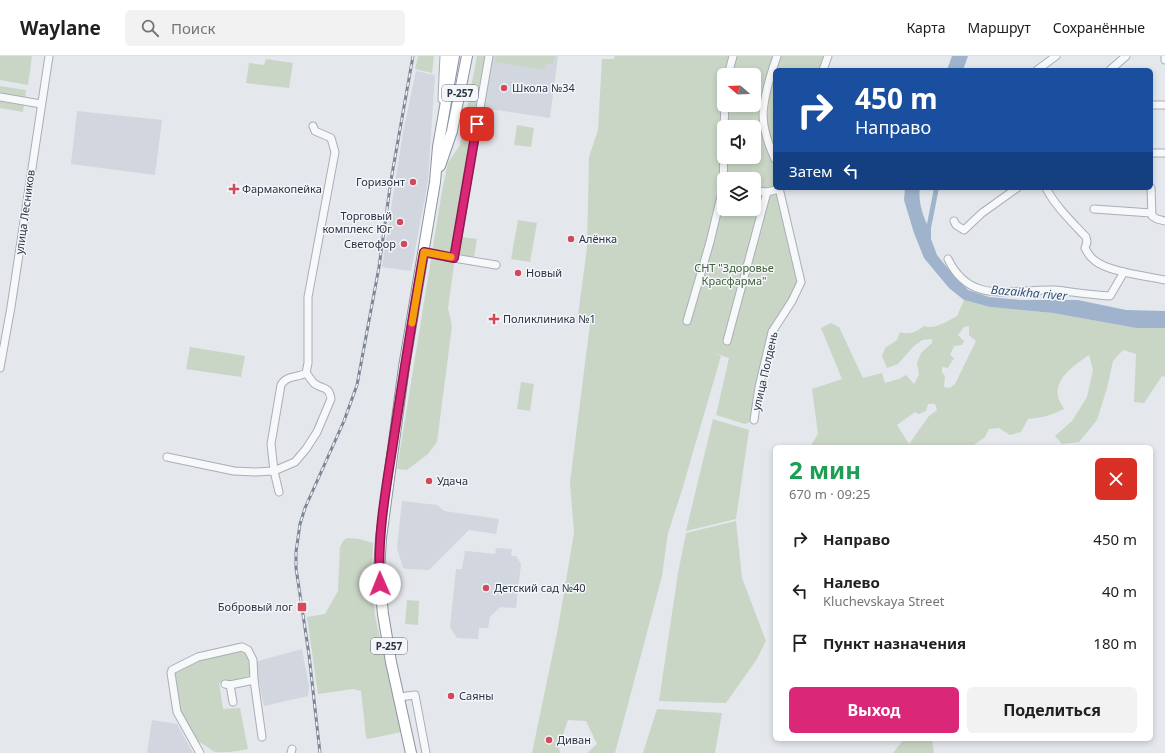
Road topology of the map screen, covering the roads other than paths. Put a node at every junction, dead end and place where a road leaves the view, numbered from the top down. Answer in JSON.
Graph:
{"nodes":[{"id":1,"x":49,"y":56,"type":"edge"},
{"id":2,"x":445,"y":56,"type":"edge"},
{"id":3,"x":454,"y":56,"type":"edge"},
{"id":4,"x":467,"y":56,"type":"edge"},
{"id":5,"x":489,"y":56,"type":"edge"},
{"id":6,"x":733,"y":56,"type":"edge"},
{"id":7,"x":776,"y":56,"type":"edge"},
{"id":8,"x":828,"y":56,"type":"edge"},
{"id":9,"x":1056,"y":56,"type":"edge"},
{"id":10,"x":1126,"y":56,"type":"edge"},
{"id":11,"x":1165,"y":56,"type":"edge"},
{"id":12,"x":1165,"y":60,"type":"edge"},
{"id":13,"x":730,"y":68,"type":"edge"},
{"id":14,"x":824,"y":68,"type":"edge"},
{"id":15,"x":1040,"y":68,"type":"edge"},
{"id":16,"x":1112,"y":68,"type":"edge"},
{"id":17,"x":0,"y":97,"type":"edge"},
{"id":18,"x":41,"y":104,"type":"junction"},
{"id":19,"x":1165,"y":105,"type":"edge"},
{"id":20,"x":1153,"y":106,"type":"edge"},
{"id":21,"x":442,"y":124,"type":"junction"},
{"id":22,"x":313,"y":126,"type":"dead end"},
{"id":23,"x":1153,"y":153,"type":"edge"},
{"id":24,"x":1165,"y":153,"type":"edge"},
{"id":25,"x":773,"y":154,"type":"edge"},
{"id":26,"x":436,"y":179,"type":"junction"},
{"id":27,"x":773,"y":190,"type":"edge"},
{"id":28,"x":778,"y":190,"type":"edge"},
{"id":29,"x":1013,"y":190,"type":"edge"},
{"id":30,"x":1047,"y":190,"type":"edge"},
{"id":31,"x":1151,"y":190,"type":"edge"},
{"id":32,"x":761,"y":192,"type":"edge"},
{"id":33,"x":767,"y":192,"type":"junction"},
{"id":34,"x":1094,"y":209,"type":"dead end"},
{"id":35,"x":1151,"y":213,"type":"junction"},
{"id":36,"x":717,"y":215,"type":"edge"},
{"id":37,"x":954,"y":221,"type":"dead end"},
{"id":38,"x":1165,"y":221,"type":"edge"},
{"id":39,"x":424,"y":252,"type":"junction"},
{"id":40,"x":457,"y":258,"type":"junction"},
{"id":41,"x":948,"y":259,"type":"dead end"},
{"id":42,"x":496,"y":265,"type":"dead end"},
{"id":43,"x":1124,"y":272,"type":"junction"},
{"id":44,"x":1165,"y":280,"type":"edge"},
{"id":45,"x":687,"y":321,"type":"dead end"},
{"id":46,"x":727,"y":341,"type":"dead end"},
{"id":47,"x":0,"y":368,"type":"edge"},
{"id":48,"x":306,"y":373,"type":"junction"},
{"id":49,"x":754,"y":420,"type":"dead end"},
{"id":50,"x":167,"y":457,"type":"dead end"},
{"id":51,"x":274,"y":470,"type":"junction"},
{"id":52,"x":279,"y":492,"type":"dead end"},
{"id":53,"x":254,"y":680,"type":"junction"},
{"id":54,"x":399,"y":696,"type":"junction"},
{"id":55,"x":233,"y":702,"type":"dead end"},
{"id":56,"x":262,"y":737,"type":"dead end"},
{"id":57,"x":200,"y":753,"type":"edge"},
{"id":58,"x":411,"y":753,"type":"edge"},
{"id":59,"x":426,"y":753,"type":"edge"}],
"edges":[{"from":1,"to":18,"type":"street","name":"улица Лесников"},
{"from":2,"to":21,"type":"main road"},
{"from":3,"to":21,"type":"highway","number":"Р-257"},
{"from":4,"to":26,"type":"highway","number":"Р-257"},
{"from":5,"to":40,"type":"street"},
{"from":6,"to":13,"type":"street"},
{"from":7,"to":25,"type":"street"},
{"from":8,"to":14,"type":"street"},
{"from":9,"to":15,"type":"street"},
{"from":10,"to":16,"type":"street"},
{"from":11,"to":12,"type":"street"},
{"from":17,"to":18,"type":"street"},
{"from":18,"to":47,"type":"street","name":"улица Лесников"},
{"from":19,"to":20,"type":"street"},
{"from":21,"to":26,"type":"highway","number":"Р-257"},
{"from":22,"to":48,"type":"street"},
{"from":23,"to":24,"type":"street"},
{"from":26,"to":39,"type":"highway","number":"Р-257"},
{"from":27,"to":33,"type":"street"},
{"from":28,"to":49,"type":"street","name":"улица Полдень"},
{"from":29,"to":37,"type":"street"},
{"from":30,"to":43,"type":"street"},
{"from":31,"to":35,"type":"street"},
{"from":32,"to":33,"type":"street"},
{"from":33,"to":46,"type":"street"},
{"from":34,"to":35,"type":"street"},
{"from":35,"to":38,"type":"street"},
{"from":36,"to":45,"type":"street"},
{"from":39,"to":40,"type":"street"},
{"from":39,"to":54,"type":"highway","number":"Р-257"},
{"from":40,"to":42,"type":"street"},
{"from":41,"to":43,"type":"street"},
{"from":43,"to":44,"type":"street"},
{"from":48,"to":51,"type":"street"},
{"from":48,"to":51,"type":"street"},
{"from":50,"to":51,"type":"street"},
{"from":51,"to":52,"type":"street"},
{"from":53,"to":55,"type":"street"},
{"from":53,"to":56,"type":"street"},
{"from":53,"to":57,"type":"street"},
{"from":54,"to":58,"type":"highway","number":"Р-257"},
{"from":54,"to":59,"type":"street"}]}
